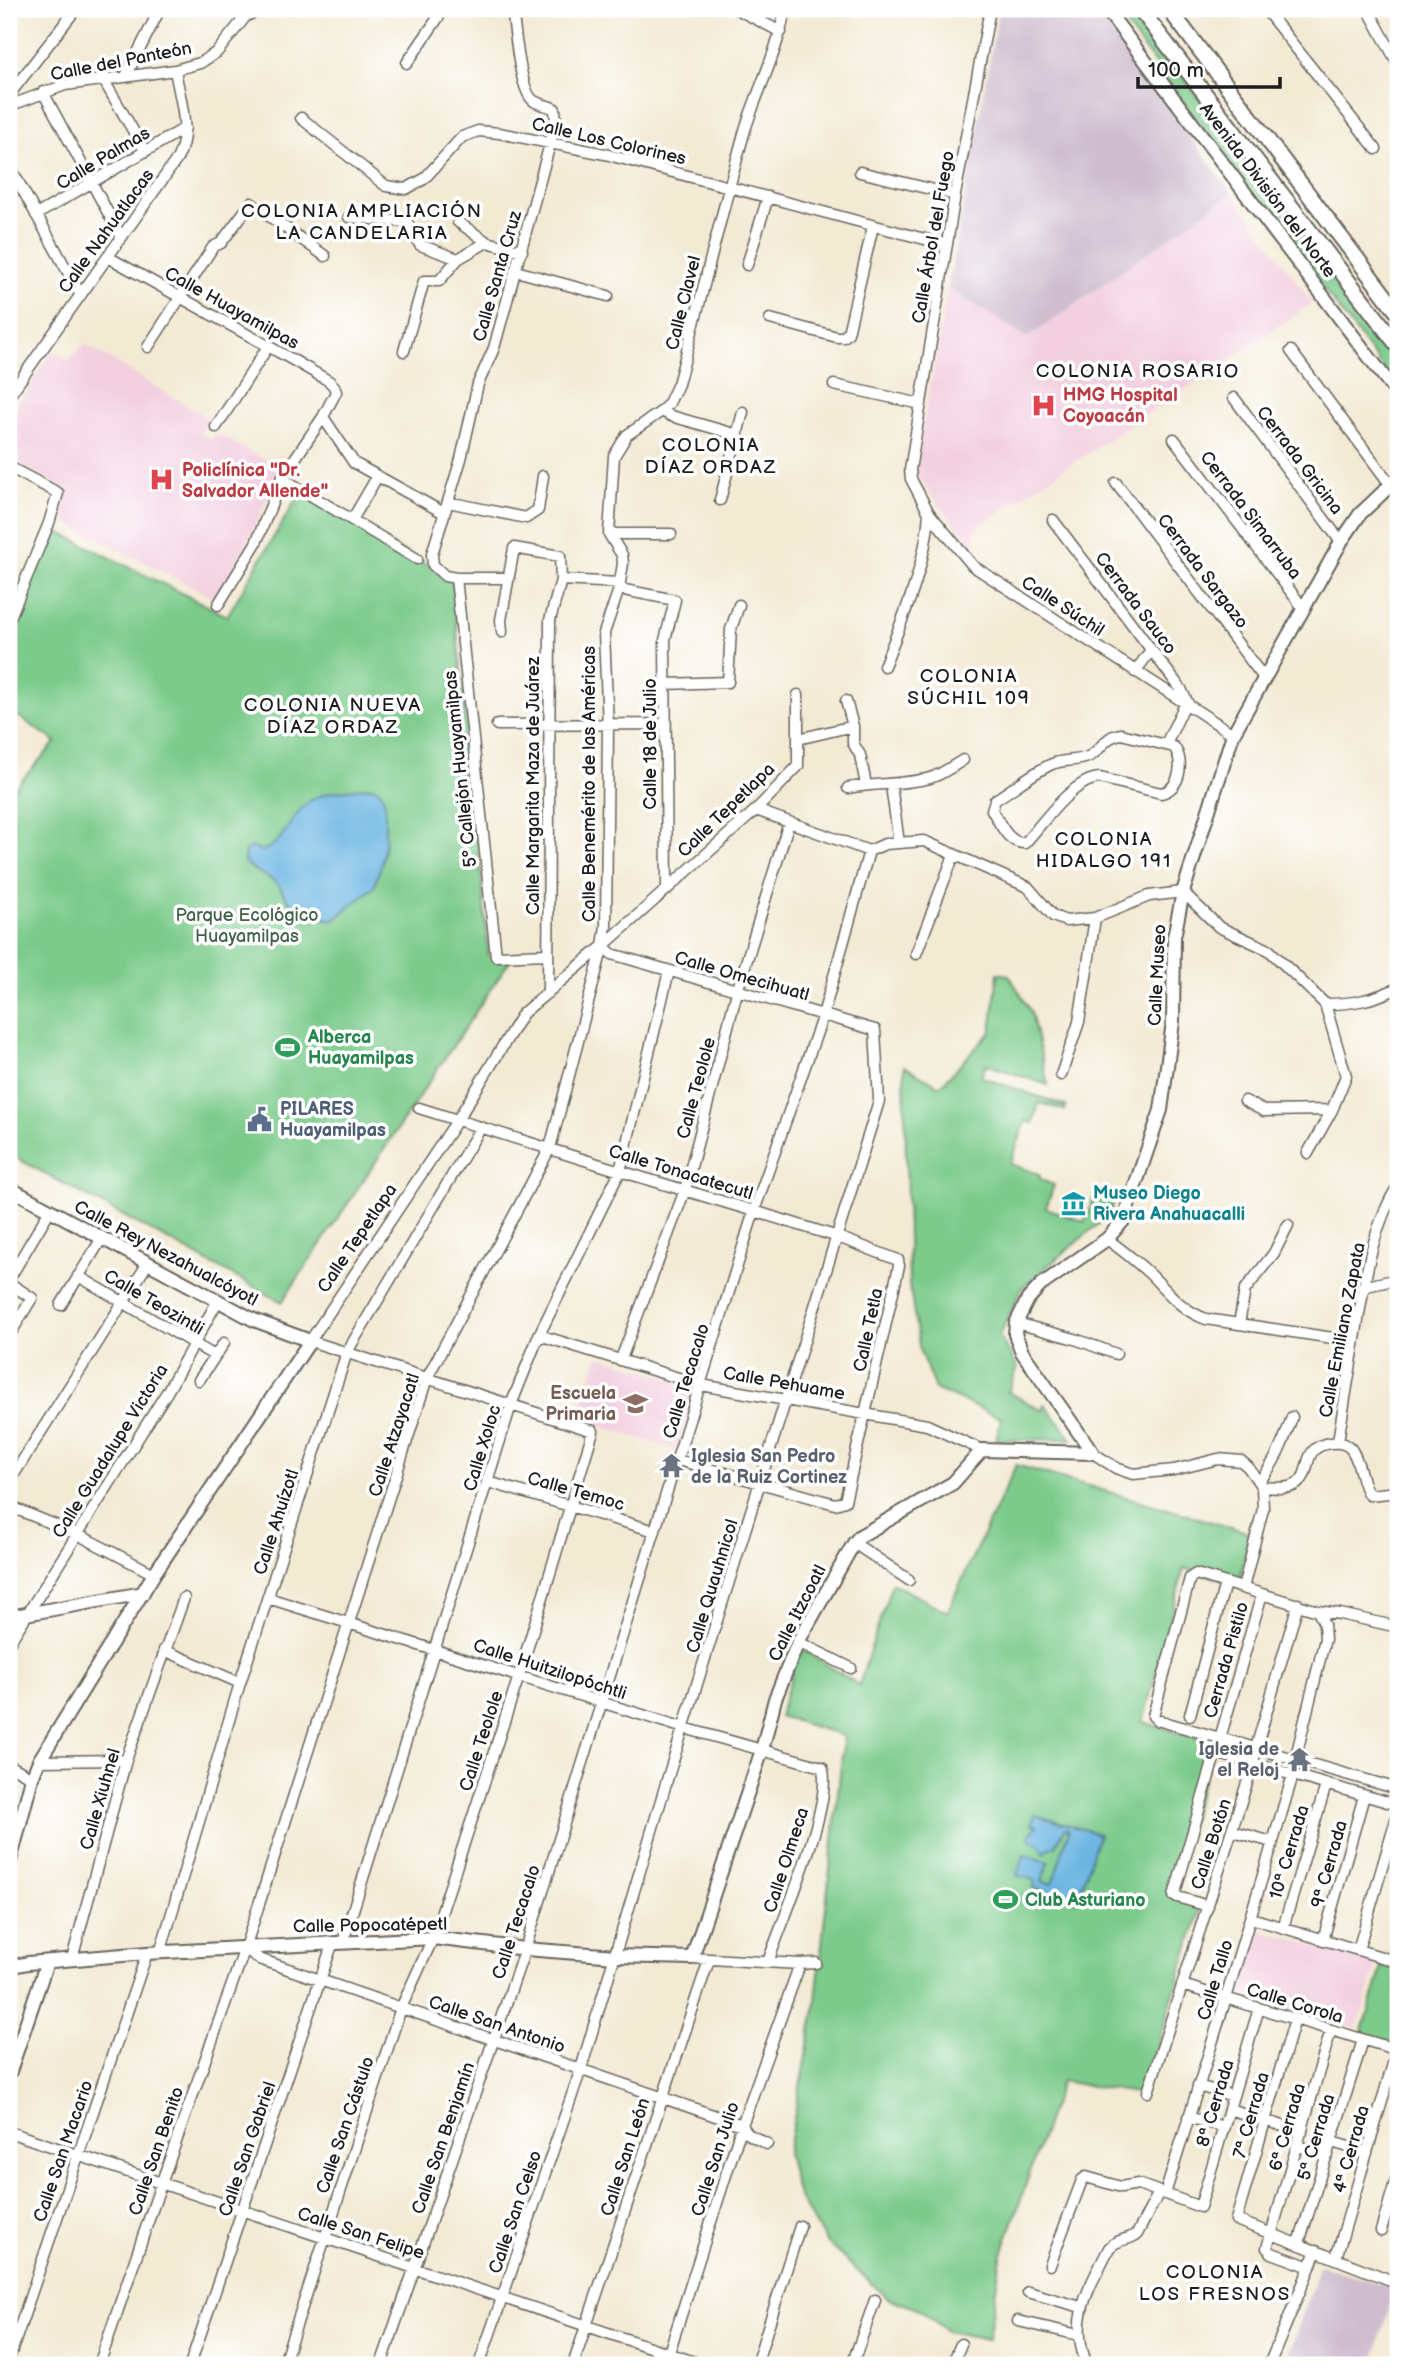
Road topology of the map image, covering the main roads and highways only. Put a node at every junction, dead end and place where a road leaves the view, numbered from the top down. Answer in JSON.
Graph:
{"nodes":[{"id":1,"x":1140,"y":9,"type":"edge"},
{"id":2,"x":1169,"y":9,"type":"edge"},
{"id":3,"x":1398,"y":313,"type":"edge"},
{"id":4,"x":1398,"y":346,"type":"edge"}],
"edges":[{"from":1,"to":4,"type":"main road","name":"Avenida División del Norte"},
{"from":2,"to":3,"type":"main road","name":"Avenida División del Norte"}]}
